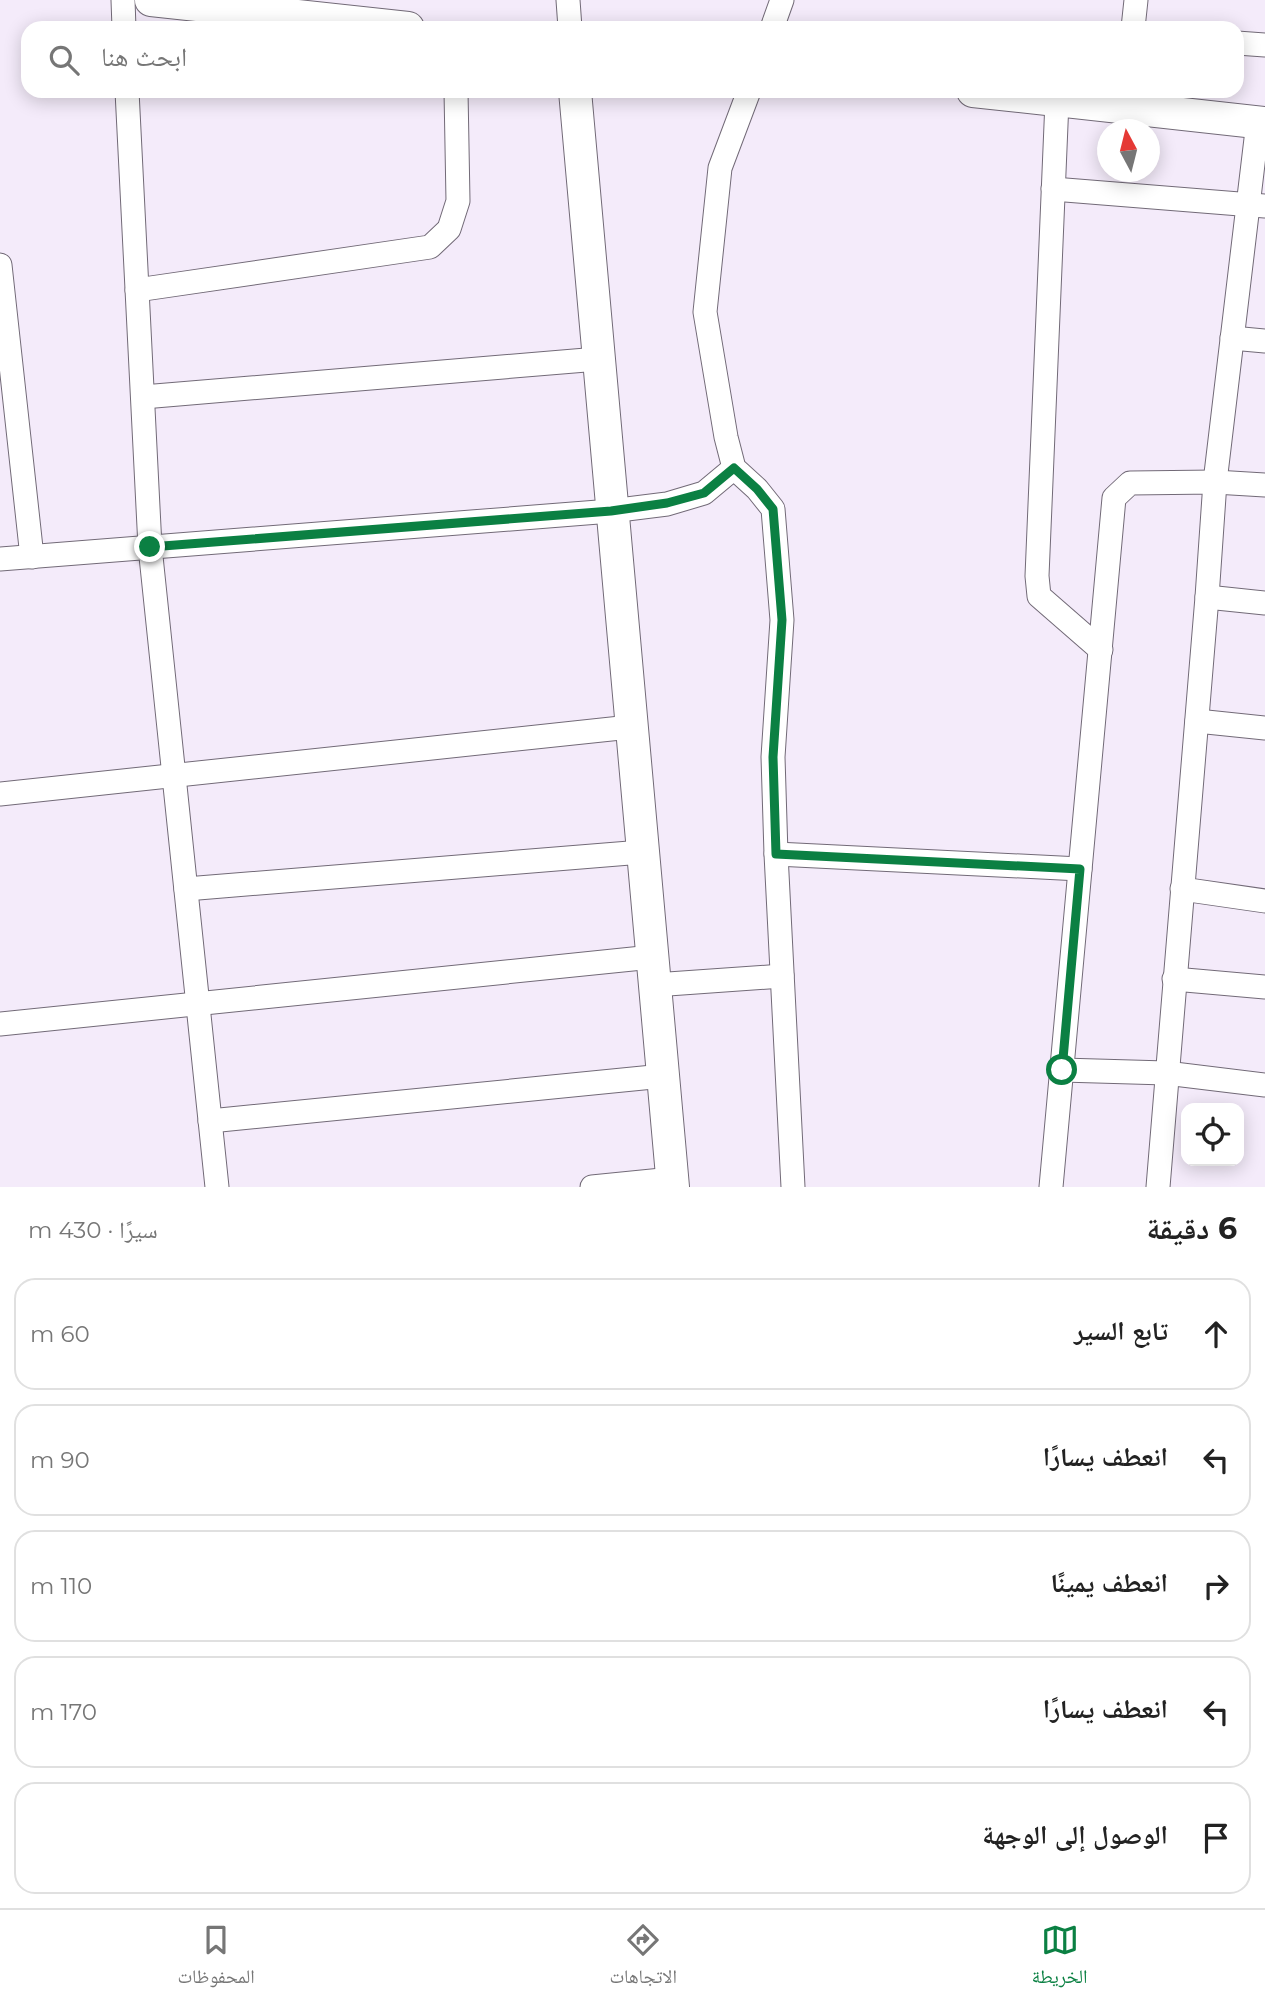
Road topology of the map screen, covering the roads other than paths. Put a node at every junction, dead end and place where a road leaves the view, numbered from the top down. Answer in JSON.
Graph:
{"nodes":[{"id":1,"x":123,"y":0,"type":"edge"},
{"id":2,"x":151,"y":0,"type":"edge"},
{"id":3,"x":568,"y":0,"type":"edge"},
{"id":4,"x":782,"y":0,"type":"edge"},
{"id":5,"x":1136,"y":0,"type":"edge"},
{"id":6,"x":124,"y":21,"type":"edge"},
{"id":7,"x":344,"y":21,"type":"edge"},
{"id":8,"x":570,"y":21,"type":"edge"},
{"id":9,"x":774,"y":21,"type":"edge"},
{"id":10,"x":1134,"y":21,"type":"edge"},
{"id":11,"x":1244,"y":44,"type":"edge"},
{"id":12,"x":1265,"y":45,"type":"edge"},
{"id":13,"x":127,"y":98,"type":"edge"},
{"id":14,"x":456,"y":98,"type":"edge"},
{"id":15,"x":576,"y":98,"type":"edge"},
{"id":16,"x":746,"y":98,"type":"edge"},
{"id":17,"x":1031,"y":98,"type":"edge"},
{"id":18,"x":1125,"y":100,"type":"edge"},
{"id":19,"x":1056,"y":101,"type":"junction"},
{"id":20,"x":1262,"y":122,"type":"edge"},
{"id":21,"x":1053,"y":189,"type":"junction"},
{"id":22,"x":1257,"y":205,"type":"edge"},
{"id":23,"x":0,"y":265,"type":"edge"},
{"id":24,"x":137,"y":290,"type":"junction"},
{"id":25,"x":1232,"y":338,"type":"junction"},
{"id":26,"x":1265,"y":341,"type":"edge"},
{"id":27,"x":598,"y":359,"type":"junction"},
{"id":28,"x":143,"y":397,"type":"junction"},
{"id":29,"x":9,"y":428,"type":"edge"},
{"id":30,"x":734,"y":468,"type":"junction"},
{"id":31,"x":1215,"y":482,"type":"junction"},
{"id":32,"x":1265,"y":485,"type":"edge"},
{"id":33,"x":611,"y":511,"type":"junction"},
{"id":34,"x":150,"y":547,"type":"junction"},
{"id":35,"x":32,"y":557,"type":"junction"},
{"id":36,"x":0,"y":559,"type":"edge"},
{"id":37,"x":1207,"y":597,"type":"junction"},
{"id":38,"x":1265,"y":603,"type":"edge"},
{"id":39,"x":1101,"y":650,"type":"junction"},
{"id":40,"x":1197,"y":720,"type":"junction"},
{"id":41,"x":630,"y":727,"type":"junction"},
{"id":42,"x":1265,"y":728,"type":"edge"},
{"id":43,"x":174,"y":774,"type":"junction"},
{"id":44,"x":0,"y":794,"type":"edge"},
{"id":45,"x":642,"y":852,"type":"junction"},
{"id":46,"x":776,"y":854,"type":"junction"},
{"id":47,"x":1080,"y":869,"type":"junction"},
{"id":48,"x":186,"y":889,"type":"junction"},
{"id":49,"x":1182,"y":889,"type":"junction"},
{"id":50,"x":1265,"y":901,"type":"edge"},
{"id":51,"x":653,"y":971,"type":"junction"},
{"id":52,"x":782,"y":976,"type":"junction"},
{"id":53,"x":1174,"y":979,"type":"junction"},
{"id":54,"x":1265,"y":987,"type":"edge"},
{"id":55,"x":197,"y":1005,"type":"junction"},
{"id":56,"x":0,"y":1024,"type":"edge"},
{"id":57,"x":1062,"y":1070,"type":"junction"},
{"id":58,"x":1166,"y":1073,"type":"junction"},
{"id":59,"x":663,"y":1076,"type":"junction"},
{"id":60,"x":1265,"y":1084,"type":"edge"},
{"id":61,"x":210,"y":1121,"type":"junction"},
{"id":62,"x":673,"y":1183,"type":"edge"},
{"id":63,"x":217,"y":1187,"type":"edge"},
{"id":64,"x":592,"y":1187,"type":"edge"},
{"id":65,"x":793,"y":1187,"type":"edge"},
{"id":66,"x":1051,"y":1187,"type":"edge"},
{"id":67,"x":1158,"y":1187,"type":"edge"}],
"edges":[{"from":1,"to":6,"type":"street"},
{"from":2,"to":7,"type":"street"},
{"from":3,"to":8,"type":"street"},
{"from":4,"to":9,"type":"street"},
{"from":5,"to":10,"type":"street"},
{"from":11,"to":12,"type":"street"},
{"from":13,"to":24,"type":"street"},
{"from":14,"to":24,"type":"street"},
{"from":15,"to":27,"type":"street"},
{"from":16,"to":30,"type":"street"},
{"from":17,"to":19,"type":"street"},
{"from":18,"to":19,"type":"street"},
{"from":18,"to":20,"type":"street"},
{"from":19,"to":21,"type":"street"},
{"from":20,"to":22,"type":"street"},
{"from":21,"to":22,"type":"street"},
{"from":21,"to":39,"type":"street"},
{"from":22,"to":25,"type":"street"},
{"from":23,"to":29,"type":"street"},
{"from":24,"to":28,"type":"street"},
{"from":25,"to":26,"type":"street"},
{"from":25,"to":31,"type":"street"},
{"from":27,"to":28,"type":"street"},
{"from":27,"to":33,"type":"street"},
{"from":28,"to":34,"type":"street"},
{"from":29,"to":35,"type":"street"},
{"from":30,"to":33,"type":"street"},
{"from":30,"to":46,"type":"street"},
{"from":31,"to":32,"type":"street"},
{"from":31,"to":37,"type":"street"},
{"from":31,"to":39,"type":"street"},
{"from":33,"to":34,"type":"street"},
{"from":33,"to":41,"type":"street"},
{"from":34,"to":35,"type":"street"},
{"from":34,"to":43,"type":"street"},
{"from":35,"to":36,"type":"street"},
{"from":37,"to":38,"type":"street"},
{"from":37,"to":40,"type":"street"},
{"from":39,"to":47,"type":"street"},
{"from":40,"to":42,"type":"street"},
{"from":40,"to":49,"type":"street"},
{"from":41,"to":43,"type":"street"},
{"from":41,"to":45,"type":"street"},
{"from":43,"to":44,"type":"street"},
{"from":43,"to":48,"type":"street"},
{"from":45,"to":48,"type":"street"},
{"from":45,"to":51,"type":"street"},
{"from":46,"to":47,"type":"street"},
{"from":46,"to":52,"type":"street"},
{"from":47,"to":57,"type":"street"},
{"from":48,"to":55,"type":"street"},
{"from":49,"to":50,"type":"street"},
{"from":49,"to":53,"type":"street"},
{"from":51,"to":52,"type":"street"},
{"from":51,"to":55,"type":"street"},
{"from":51,"to":59,"type":"street"},
{"from":52,"to":65,"type":"street"},
{"from":53,"to":54,"type":"street"},
{"from":53,"to":58,"type":"street"},
{"from":55,"to":56,"type":"street"},
{"from":55,"to":61,"type":"street"},
{"from":57,"to":58,"type":"street"},
{"from":57,"to":66,"type":"street"},
{"from":58,"to":60,"type":"street"},
{"from":58,"to":67,"type":"street"},
{"from":59,"to":61,"type":"street"},
{"from":59,"to":62,"type":"street"},
{"from":61,"to":63,"type":"street"},
{"from":62,"to":64,"type":"street"}]}
